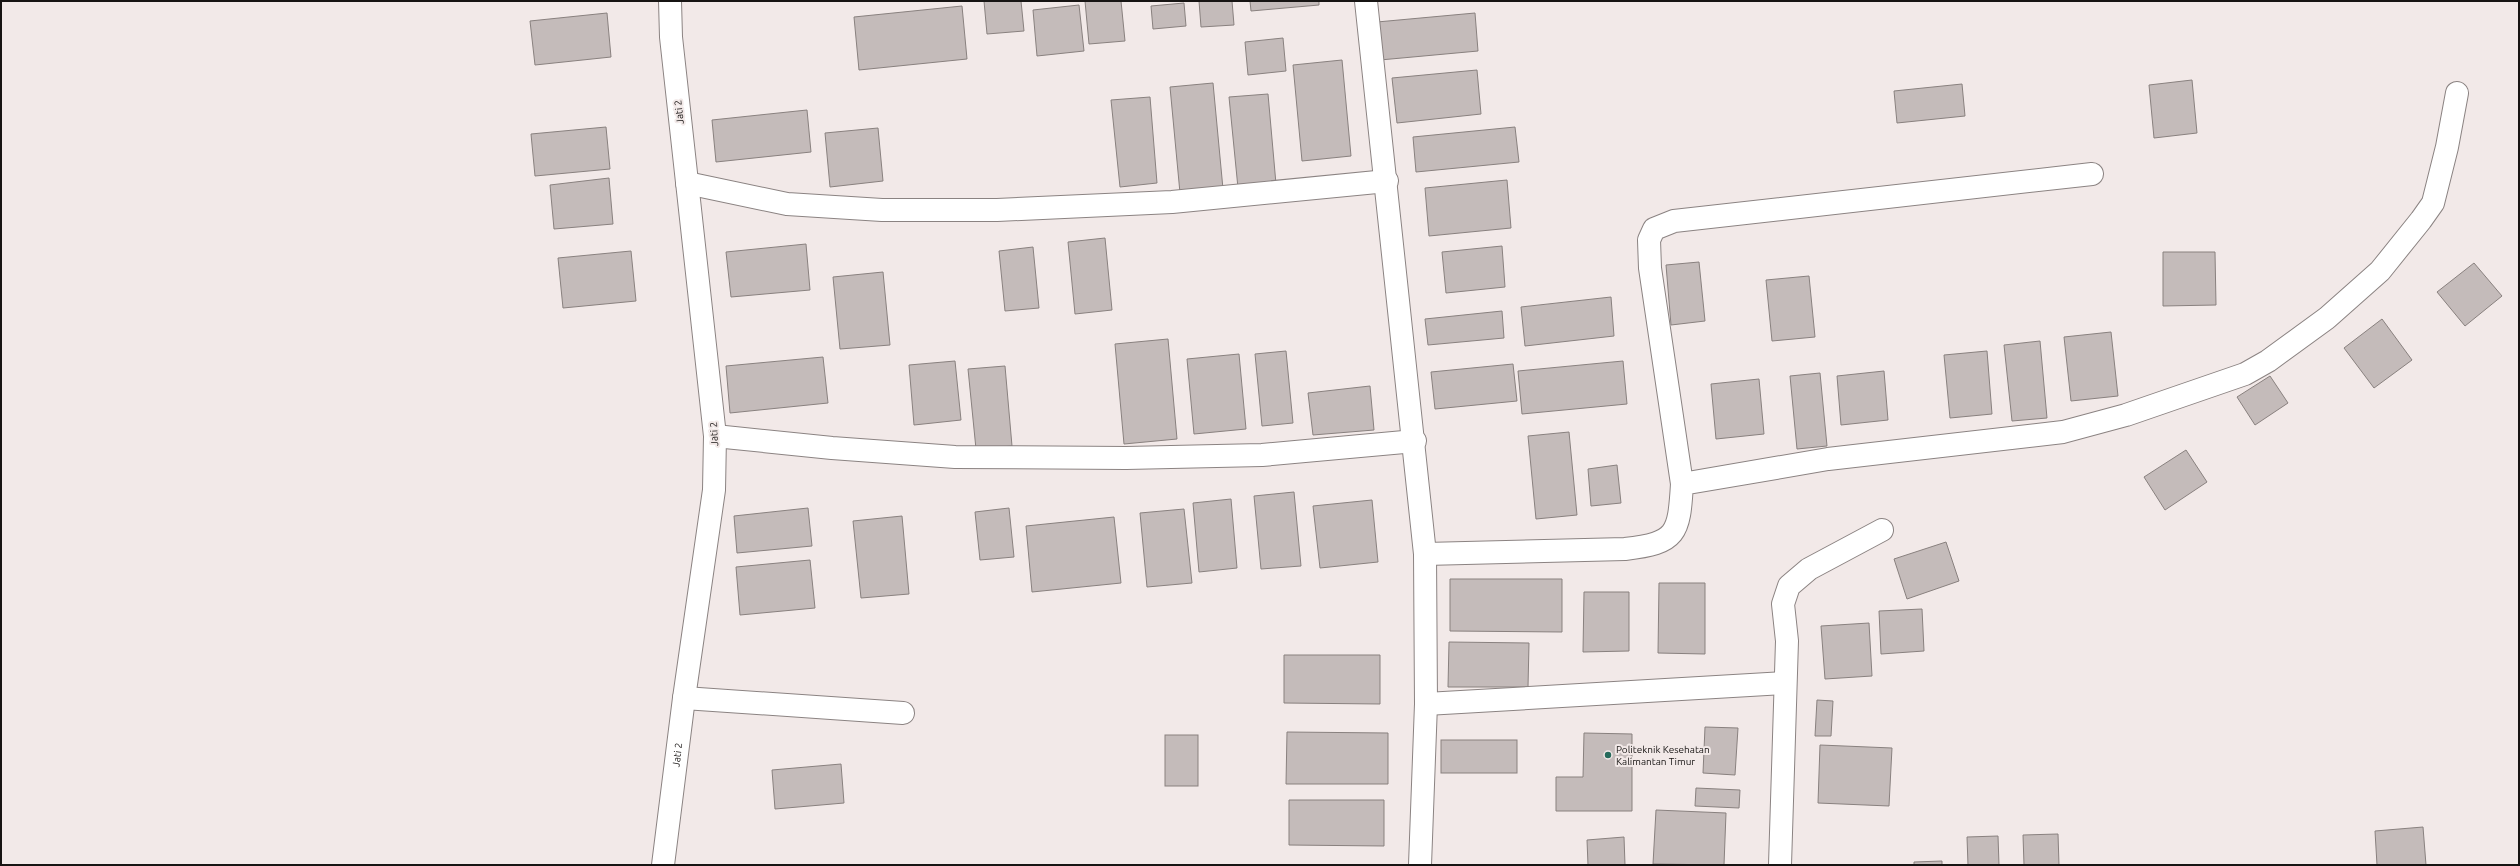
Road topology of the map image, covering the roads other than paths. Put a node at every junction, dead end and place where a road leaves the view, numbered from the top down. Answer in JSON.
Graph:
{"nodes":[{"id":1,"x":670,"y":1,"type":"edge"},
{"id":2,"x":1366,"y":1,"type":"edge"},
{"id":3,"x":2457,"y":93,"type":"dead end"},
{"id":4,"x":2092,"y":174,"type":"dead end"},
{"id":5,"x":1386,"y":181,"type":"junction"},
{"id":6,"x":687,"y":183,"type":"junction"},
{"id":7,"x":715,"y":436,"type":"junction"},
{"id":8,"x":1415,"y":441,"type":"junction"},
{"id":9,"x":1682,"y":484,"type":"junction"},
{"id":10,"x":1882,"y":530,"type":"dead end"},
{"id":11,"x":1425,"y":554,"type":"junction"},
{"id":12,"x":1785,"y":683,"type":"junction"},
{"id":13,"x":684,"y":698,"type":"junction"},
{"id":14,"x":1426,"y":704,"type":"junction"},
{"id":15,"x":903,"y":713,"type":"dead end"},
{"id":16,"x":663,"y":865,"type":"edge"},
{"id":17,"x":1420,"y":865,"type":"edge"},
{"id":18,"x":1780,"y":865,"type":"edge"}],
"edges":[{"from":1,"to":6,"type":"street","name":"Jati 2"},
{"from":2,"to":5,"type":"street"},
{"from":3,"to":9,"type":"street"},
{"from":4,"to":9,"type":"street"},
{"from":5,"to":6,"type":"street"},
{"from":5,"to":8,"type":"street"},
{"from":6,"to":7,"type":"street","name":"Jati 2"},
{"from":7,"to":8,"type":"street"},
{"from":7,"to":13,"type":"street","name":"Jati 2"},
{"from":8,"to":11,"type":"street"},
{"from":9,"to":11,"type":"street"},
{"from":10,"to":12,"type":"street"},
{"from":11,"to":14,"type":"street"},
{"from":12,"to":14,"type":"street"},
{"from":12,"to":18,"type":"street"},
{"from":13,"to":15,"type":"street"},
{"from":13,"to":16,"type":"street","name":"Jati 2"},
{"from":14,"to":17,"type":"street"}]}
